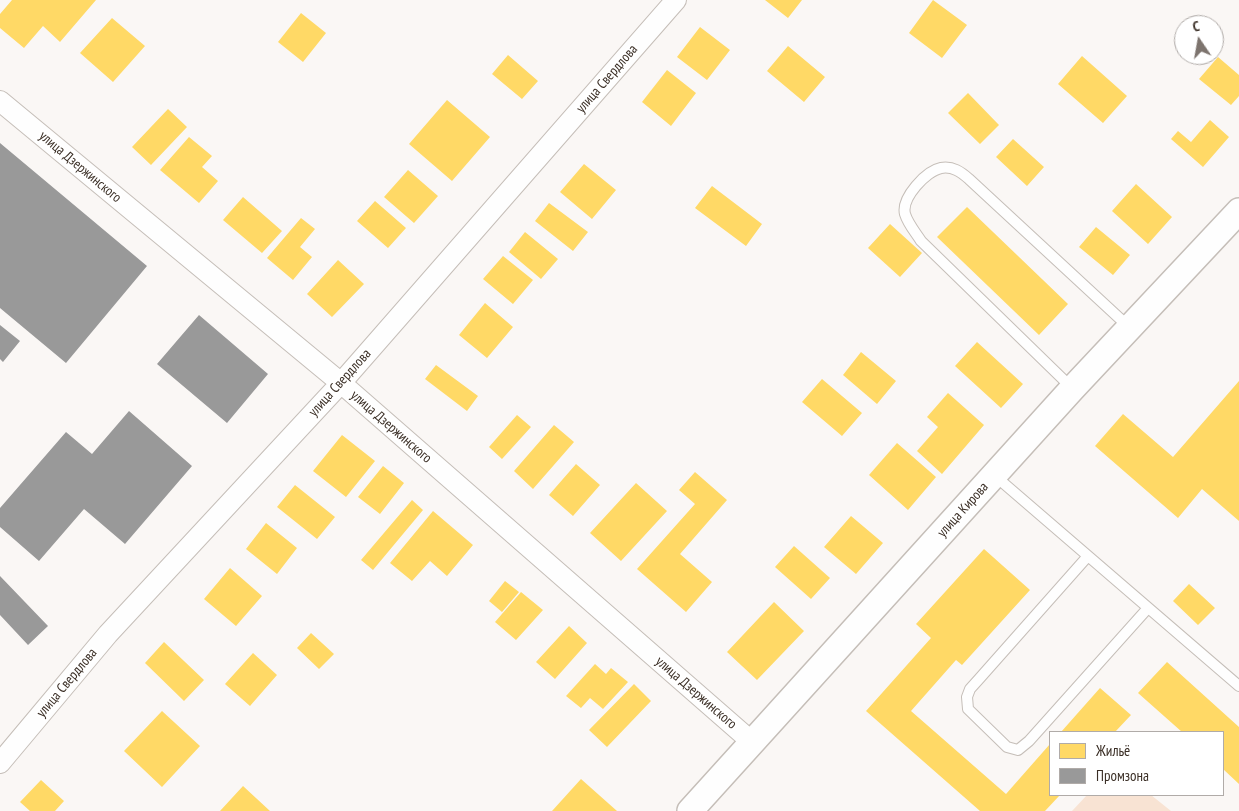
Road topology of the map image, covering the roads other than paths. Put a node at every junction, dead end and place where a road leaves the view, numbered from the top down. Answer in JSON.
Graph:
{"nodes":[{"id":1,"x":676,"y":0,"type":"edge"},
{"id":2,"x":0,"y":100,"type":"edge"},
{"id":3,"x":1239,"y":211,"type":"edge"},
{"id":4,"x":1130,"y":328,"type":"junction"},
{"id":5,"x":341,"y":383,"type":"junction"},
{"id":6,"x":1072,"y":389,"type":"junction"},
{"id":7,"x":994,"y":475,"type":"junction"},
{"id":8,"x":1088,"y":556,"type":"junction"},
{"id":9,"x":1148,"y":608,"type":"junction"},
{"id":10,"x":1239,"y":686,"type":"edge"},
{"id":11,"x":752,"y":742,"type":"junction"},
{"id":12,"x":0,"y":763,"type":"edge"},
{"id":13,"x":690,"y":811,"type":"edge"}],
"edges":[{"from":1,"to":5,"type":"street","name":"улица Свердлова"},
{"from":2,"to":5,"type":"street","name":"улица Дзержинского"},
{"from":3,"to":4,"type":"street","name":"улица Кирова"},
{"from":4,"to":6,"type":"street","name":"улица Кирова"},
{"from":4,"to":6,"type":"lane"},
{"from":5,"to":11,"type":"street","name":"улица Дзержинского"},
{"from":5,"to":12,"type":"street","name":"улица Свердлова"},
{"from":6,"to":7,"type":"street","name":"улица Кирова"},
{"from":7,"to":8,"type":"lane"},
{"from":7,"to":11,"type":"street","name":"улица Кирова"},
{"from":8,"to":9,"type":"lane"},
{"from":8,"to":9,"type":"lane"},
{"from":9,"to":10,"type":"lane"},
{"from":11,"to":13,"type":"street","name":"улица Кирова"}]}
